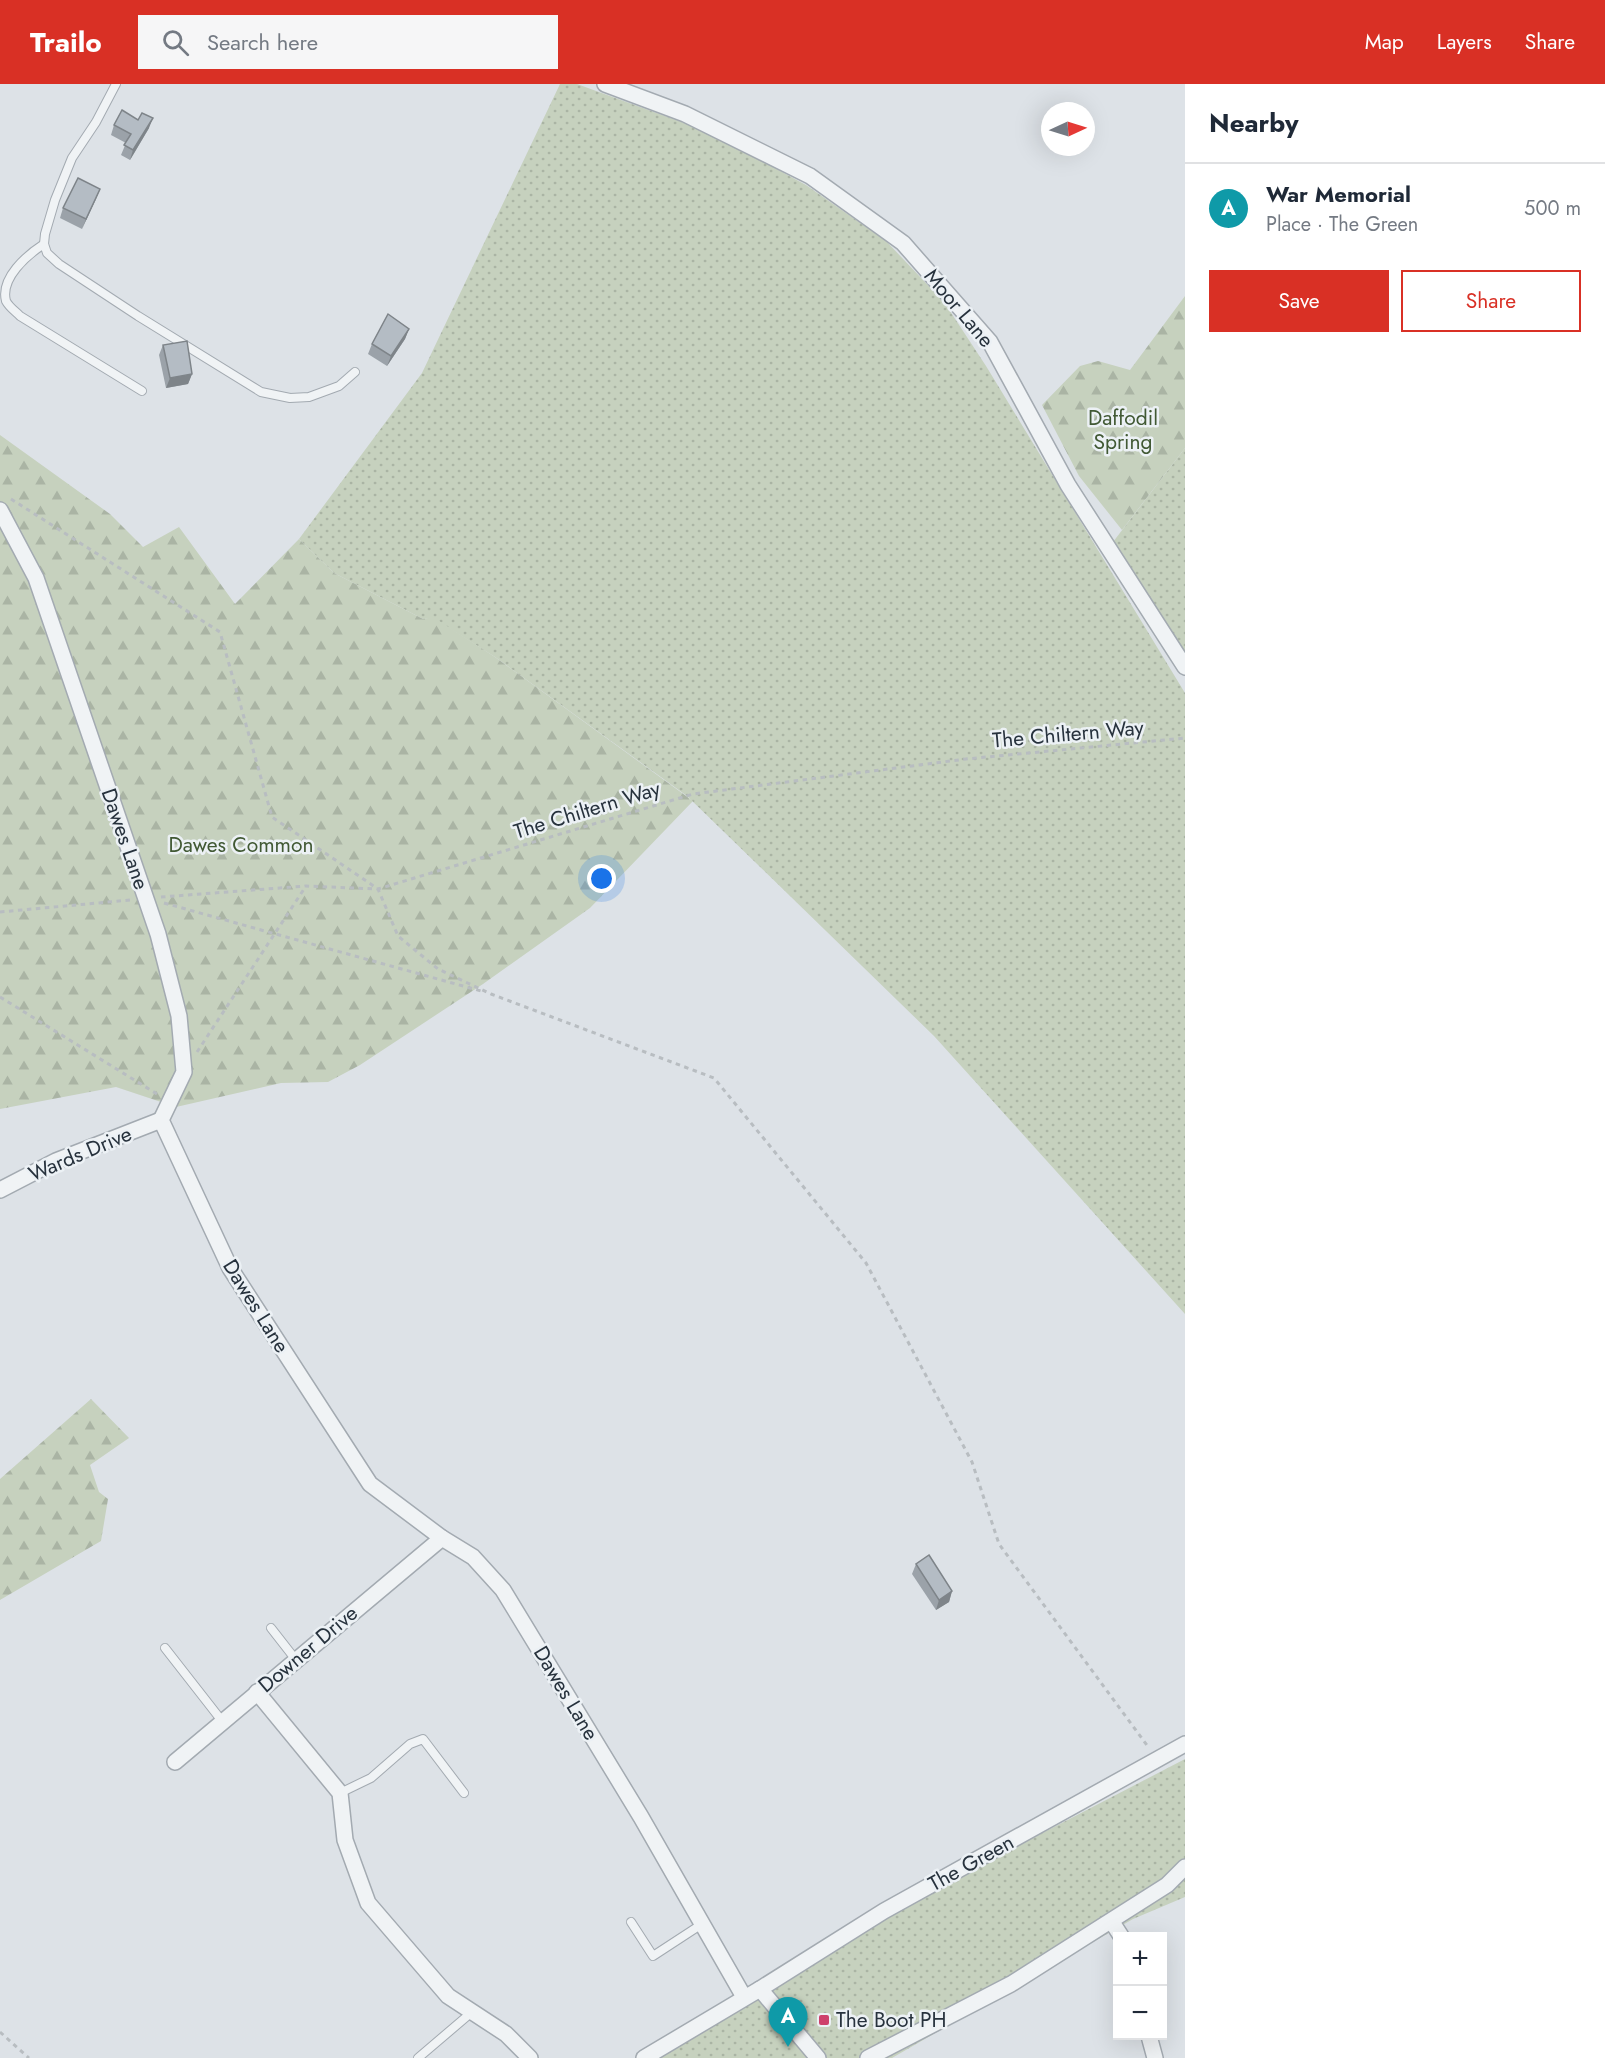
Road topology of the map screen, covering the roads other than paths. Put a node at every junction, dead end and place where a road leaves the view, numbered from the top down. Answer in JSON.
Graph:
{"nodes":[{"id":1,"x":116,"y":84,"type":"edge"},
{"id":2,"x":605,"y":84,"type":"edge"},
{"id":3,"x":44,"y":244,"type":"junction"},
{"id":4,"x":355,"y":372,"type":"dead end"},
{"id":5,"x":142,"y":391,"type":"dead end"},
{"id":6,"x":5,"y":504,"type":"edge"},
{"id":7,"x":1185,"y":667,"type":"edge"},
{"id":8,"x":161,"y":1120,"type":"junction"},
{"id":9,"x":0,"y":1190,"type":"edge"},
{"id":10,"x":442,"y":1538,"type":"junction"},
{"id":11,"x":271,"y":1628,"type":"dead end"},
{"id":12,"x":165,"y":1648,"type":"dead end"},
{"id":13,"x":296,"y":1659,"type":"junction"},
{"id":14,"x":257,"y":1692,"type":"junction"},
{"id":15,"x":222,"y":1721,"type":"junction"},
{"id":16,"x":1185,"y":1744,"type":"edge"},
{"id":17,"x":175,"y":1762,"type":"dead end"},
{"id":18,"x":340,"y":1793,"type":"junction"},
{"id":19,"x":464,"y":1793,"type":"dead end"},
{"id":20,"x":1185,"y":1867,"type":"edge"},
{"id":21,"x":631,"y":1922,"type":"dead end"},
{"id":22,"x":1112,"y":1922,"type":"junction"},
{"id":23,"x":702,"y":1924,"type":"junction"},
{"id":24,"x":1118,"y":1932,"type":"edge"},
{"id":25,"x":760,"y":1989,"type":"junction"},
{"id":26,"x":744,"y":1997,"type":"junction"},
{"id":27,"x":472,"y":2012,"type":"junction"},
{"id":28,"x":1150,"y":2040,"type":"edge"},
{"id":29,"x":418,"y":2058,"type":"edge"},
{"id":30,"x":530,"y":2058,"type":"edge"},
{"id":31,"x":644,"y":2058,"type":"edge"},
{"id":32,"x":818,"y":2058,"type":"edge"},
{"id":33,"x":869,"y":2058,"type":"edge"},
{"id":34,"x":1155,"y":2058,"type":"edge"}],
"edges":[{"from":1,"to":3,"type":"lane"},
{"from":2,"to":7,"type":"street","name":"Moor Lane"},
{"from":3,"to":4,"type":"lane"},
{"from":3,"to":5,"type":"lane"},
{"from":6,"to":8,"type":"street","name":"Dawes Lane"},
{"from":8,"to":9,"type":"street","name":"Wards Drive"},
{"from":8,"to":10,"type":"street","name":"Dawes Lane"},
{"from":10,"to":13,"type":"street","name":"Downer Drive"},
{"from":10,"to":23,"type":"street","name":"Dawes Lane"},
{"from":11,"to":13,"type":"lane"},
{"from":12,"to":15,"type":"lane"},
{"from":13,"to":14,"type":"street","name":"Downer Drive"},
{"from":14,"to":15,"type":"street","name":"Downer Drive"},
{"from":14,"to":18,"type":"street"},
{"from":15,"to":17,"type":"street","name":"Downer Drive"},
{"from":16,"to":25,"type":"street","name":"The Green"},
{"from":18,"to":19,"type":"lane"},
{"from":18,"to":27,"type":"street"},
{"from":20,"to":22,"type":"street"},
{"from":21,"to":23,"type":"lane"},
{"from":22,"to":24,"type":"street"},
{"from":22,"to":33,"type":"street"},
{"from":23,"to":26,"type":"street","name":"Dawes Lane"},
{"from":25,"to":26,"type":"street","name":"The Green"},
{"from":25,"to":32,"type":"street"},
{"from":26,"to":31,"type":"street","name":"The Green"},
{"from":27,"to":29,"type":"lane"},
{"from":27,"to":30,"type":"street"},
{"from":28,"to":34,"type":"street"}]}
